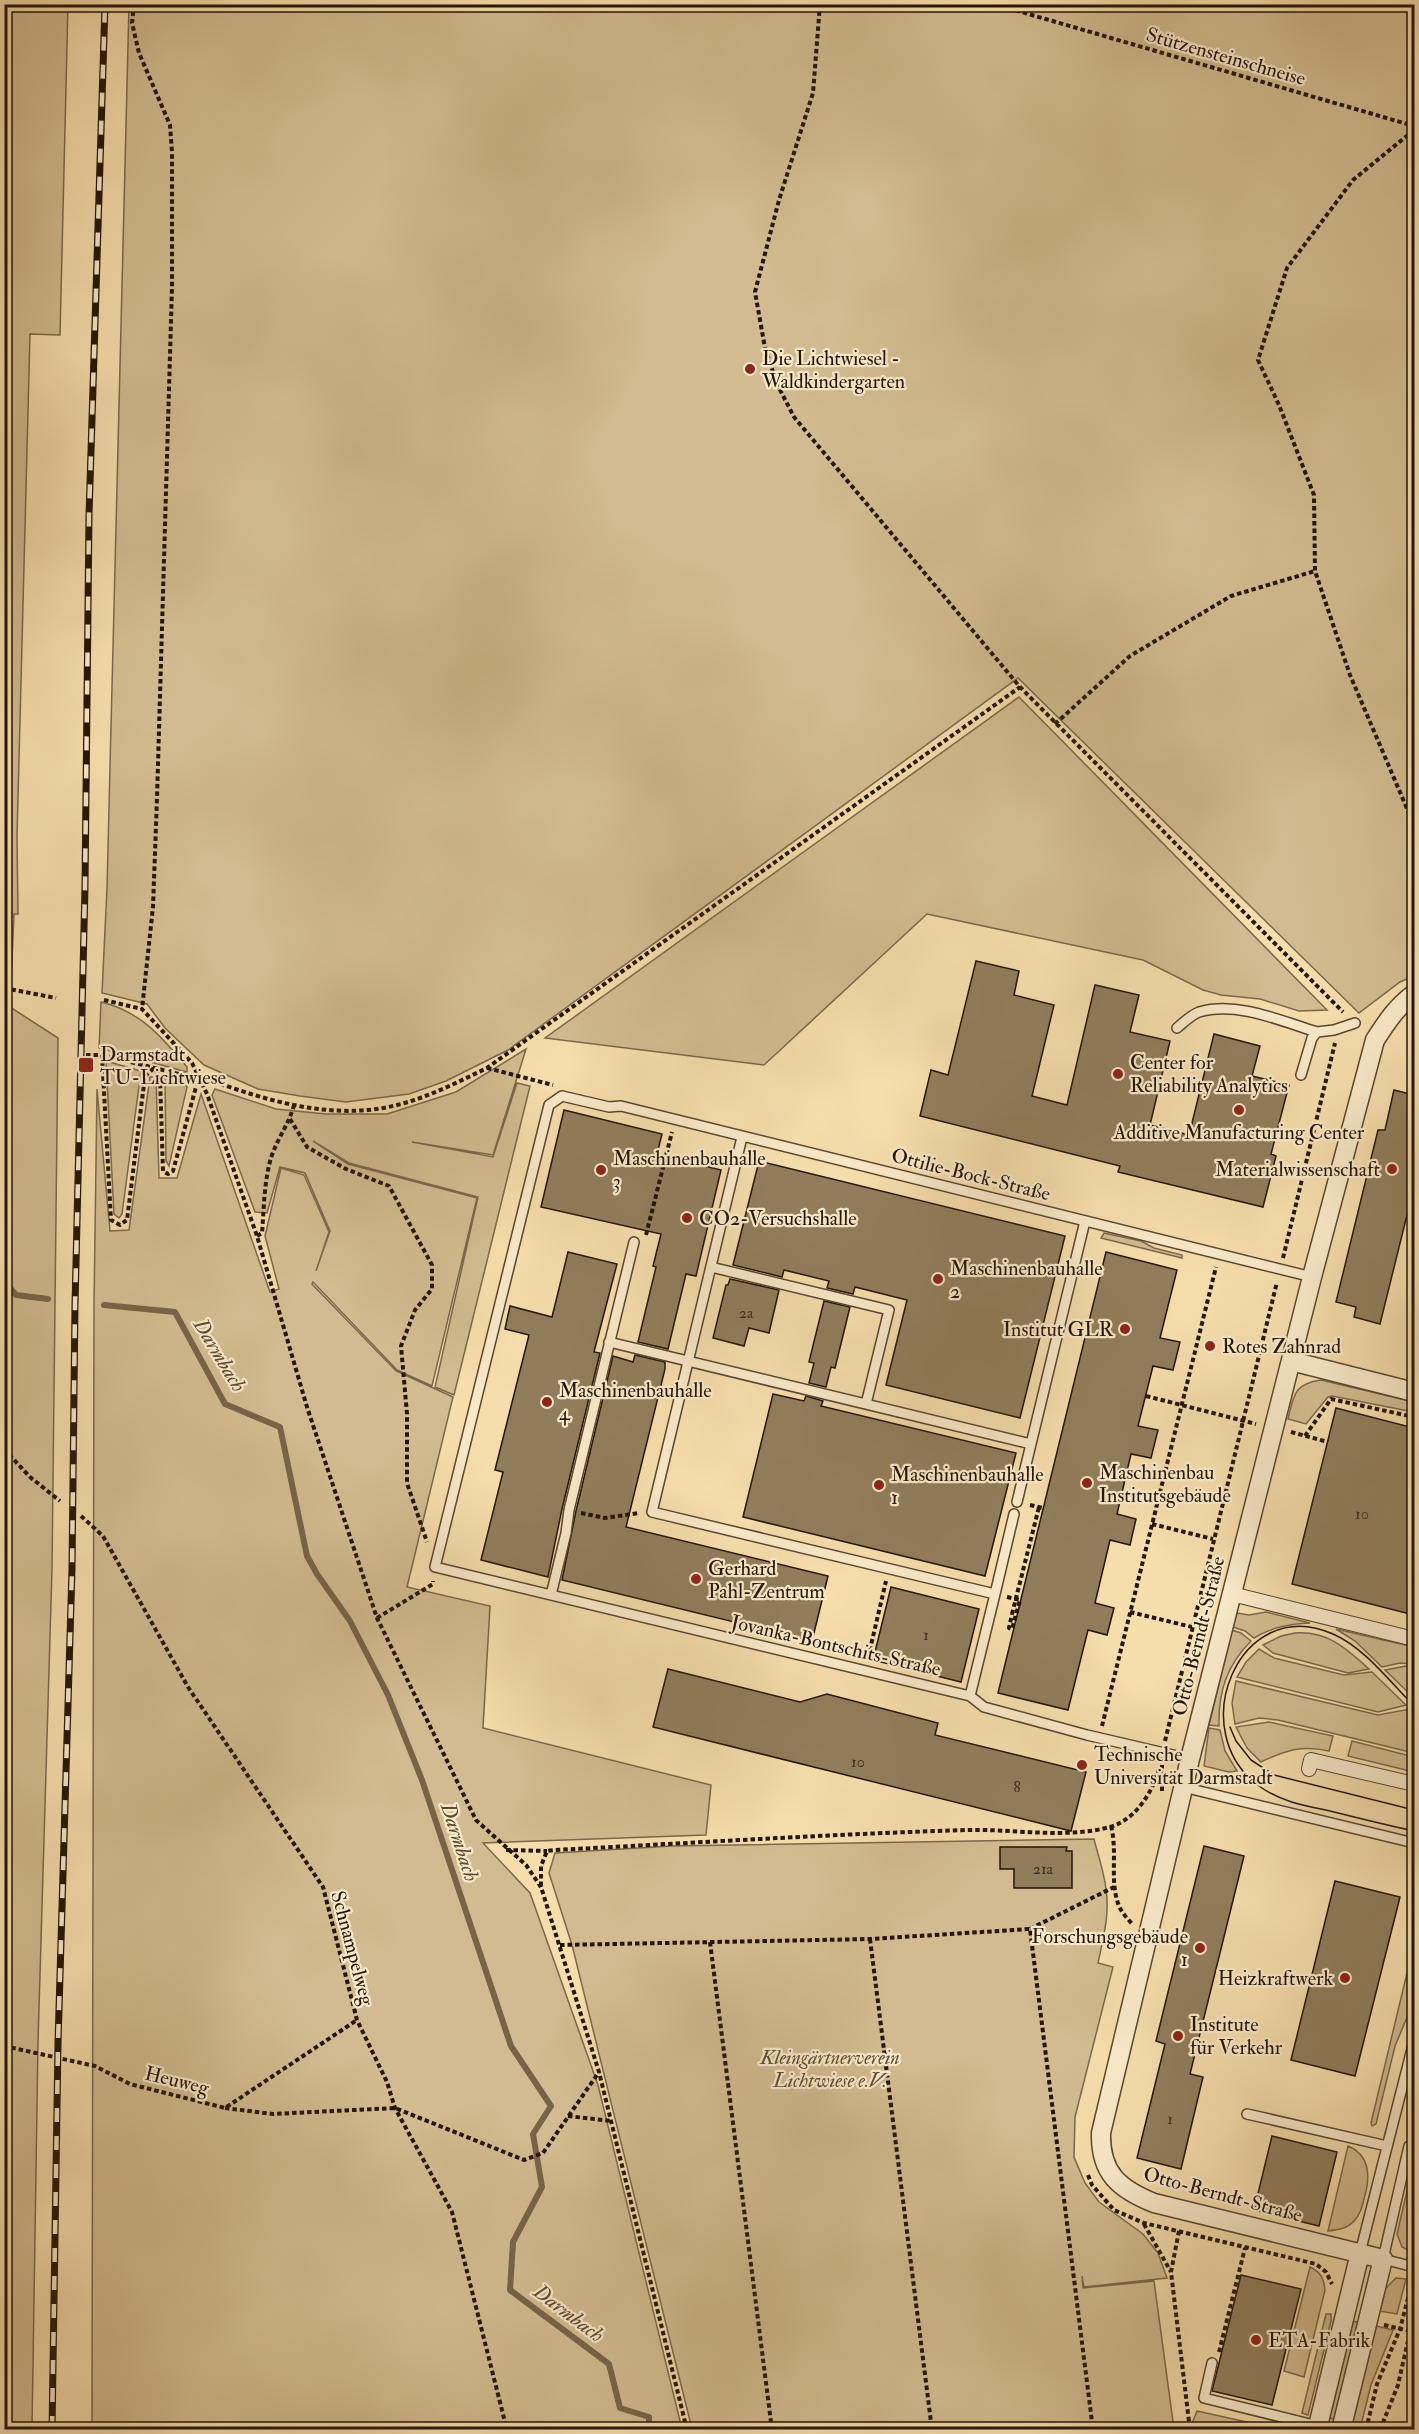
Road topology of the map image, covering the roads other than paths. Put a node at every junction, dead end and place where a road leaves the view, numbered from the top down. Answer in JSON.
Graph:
{"nodes":[{"id":1,"x":1414,"y":994,"type":"edge"},
{"id":2,"x":1355,"y":1023,"type":"road end"},
{"id":3,"x":1177,"y":1028,"type":"dead end"},
{"id":4,"x":1317,"y":1032,"type":"junction"},
{"id":5,"x":1301,"y":1074,"type":"dead end"},
{"id":6,"x":742,"y":1137,"type":"junction"},
{"id":7,"x":1085,"y":1221,"type":"junction"},
{"id":8,"x":634,"y":1242,"type":"road end"},
{"id":9,"x":711,"y":1267,"type":"junction"},
{"id":10,"x":1312,"y":1276,"type":"junction"},
{"id":11,"x":609,"y":1342,"type":"junction"},
{"id":12,"x":688,"y":1361,"type":"junction"},
{"id":13,"x":1291,"y":1361,"type":"junction"},
{"id":14,"x":1414,"y":1392,"type":"edge"},
{"id":15,"x":866,"y":1404,"type":"junction"},
{"id":16,"x":1031,"y":1443,"type":"junction"},
{"id":17,"x":1017,"y":1502,"type":"dead end"},
{"id":18,"x":1014,"y":1514,"type":"dead end"},
{"id":19,"x":435,"y":1567,"type":"joint"},
{"id":20,"x":995,"y":1594,"type":"junction"},
{"id":21,"x":1232,"y":1594,"type":"junction"},
{"id":22,"x":551,"y":1595,"type":"junction"},
{"id":23,"x":1414,"y":1639,"type":"edge"},
{"id":24,"x":970,"y":1696,"type":"junction"},
{"id":25,"x":1190,"y":1759,"type":"junction"},
{"id":26,"x":1309,"y":1769,"type":"dead end"},
{"id":27,"x":1414,"y":1785,"type":"edge"},
{"id":28,"x":1183,"y":1787,"type":"junction"},
{"id":29,"x":1414,"y":1843,"type":"edge"},
{"id":30,"x":1414,"y":2040,"type":"edge"},
{"id":31,"x":1247,"y":2114,"type":"dead end"},
{"id":32,"x":1387,"y":2146,"type":"junction"},
{"id":33,"x":1409,"y":2146,"type":"dead end"},
{"id":34,"x":1360,"y":2253,"type":"junction"},
{"id":35,"x":1383,"y":2259,"type":"junction"},
{"id":36,"x":1414,"y":2267,"type":"edge"},
{"id":37,"x":1212,"y":2363,"type":"road end"},
{"id":38,"x":1318,"y":2428,"type":"edge"},
{"id":39,"x":1341,"y":2430,"type":"edge"}],
"edges":[{"from":1,"to":10,"type":"street","name":"Otto-Berndt-Straße"},
{"from":2,"to":4,"type":"lane"},
{"from":3,"to":4,"type":"lane"},
{"from":4,"to":5,"type":"lane"},
{"from":6,"to":7,"type":"lane","name":"Ottilie-Bock-Straße"},
{"from":6,"to":9,"type":"lane"},
{"from":6,"to":19,"type":"lane","name":"Ottilie-Bock-Straße"},
{"from":7,"to":10,"type":"lane","name":"Ottilie-Bock-Straße"},
{"from":7,"to":16,"type":"lane"},
{"from":8,"to":11,"type":"lane"},
{"from":9,"to":12,"type":"lane"},
{"from":9,"to":15,"type":"lane"},
{"from":10,"to":13,"type":"street","name":"Otto-Berndt-Straße"},
{"from":11,"to":12,"type":"lane"},
{"from":11,"to":22,"type":"lane"},
{"from":12,"to":15,"type":"lane"},
{"from":12,"to":20,"type":"lane"},
{"from":13,"to":14,"type":"street"},
{"from":13,"to":21,"type":"street","name":"Otto-Berndt-Straße"},
{"from":15,"to":16,"type":"lane"},
{"from":16,"to":17,"type":"lane"},
{"from":18,"to":20,"type":"lane"},
{"from":19,"to":22,"type":"lane","name":"Jovanka-Bontschits-Straße"},
{"from":20,"to":24,"type":"lane"},
{"from":21,"to":23,"type":"street"},
{"from":21,"to":25,"type":"street","name":"Otto-Berndt-Straße"},
{"from":22,"to":24,"type":"lane","name":"Jovanka-Bontschits-Straße"},
{"from":24,"to":25,"type":"lane","name":"Jovanka-Bontschits-Straße"},
{"from":25,"to":28,"type":"street","name":"Otto-Berndt-Straße"},
{"from":26,"to":27,"type":"street"},
{"from":28,"to":29,"type":"lane"},
{"from":28,"to":34,"type":"street","name":"Otto-Berndt-Straße"},
{"from":30,"to":32,"type":"lane"},
{"from":31,"to":32,"type":"lane"},
{"from":32,"to":34,"type":"lane"},
{"from":33,"to":35,"type":"lane"},
{"from":34,"to":35,"type":"street","name":"Otto-Berndt-Straße"},
{"from":34,"to":38,"type":"street"},
{"from":35,"to":36,"type":"lane"},
{"from":35,"to":39,"type":"street"},
{"from":37,"to":38,"type":"lane"}]}
